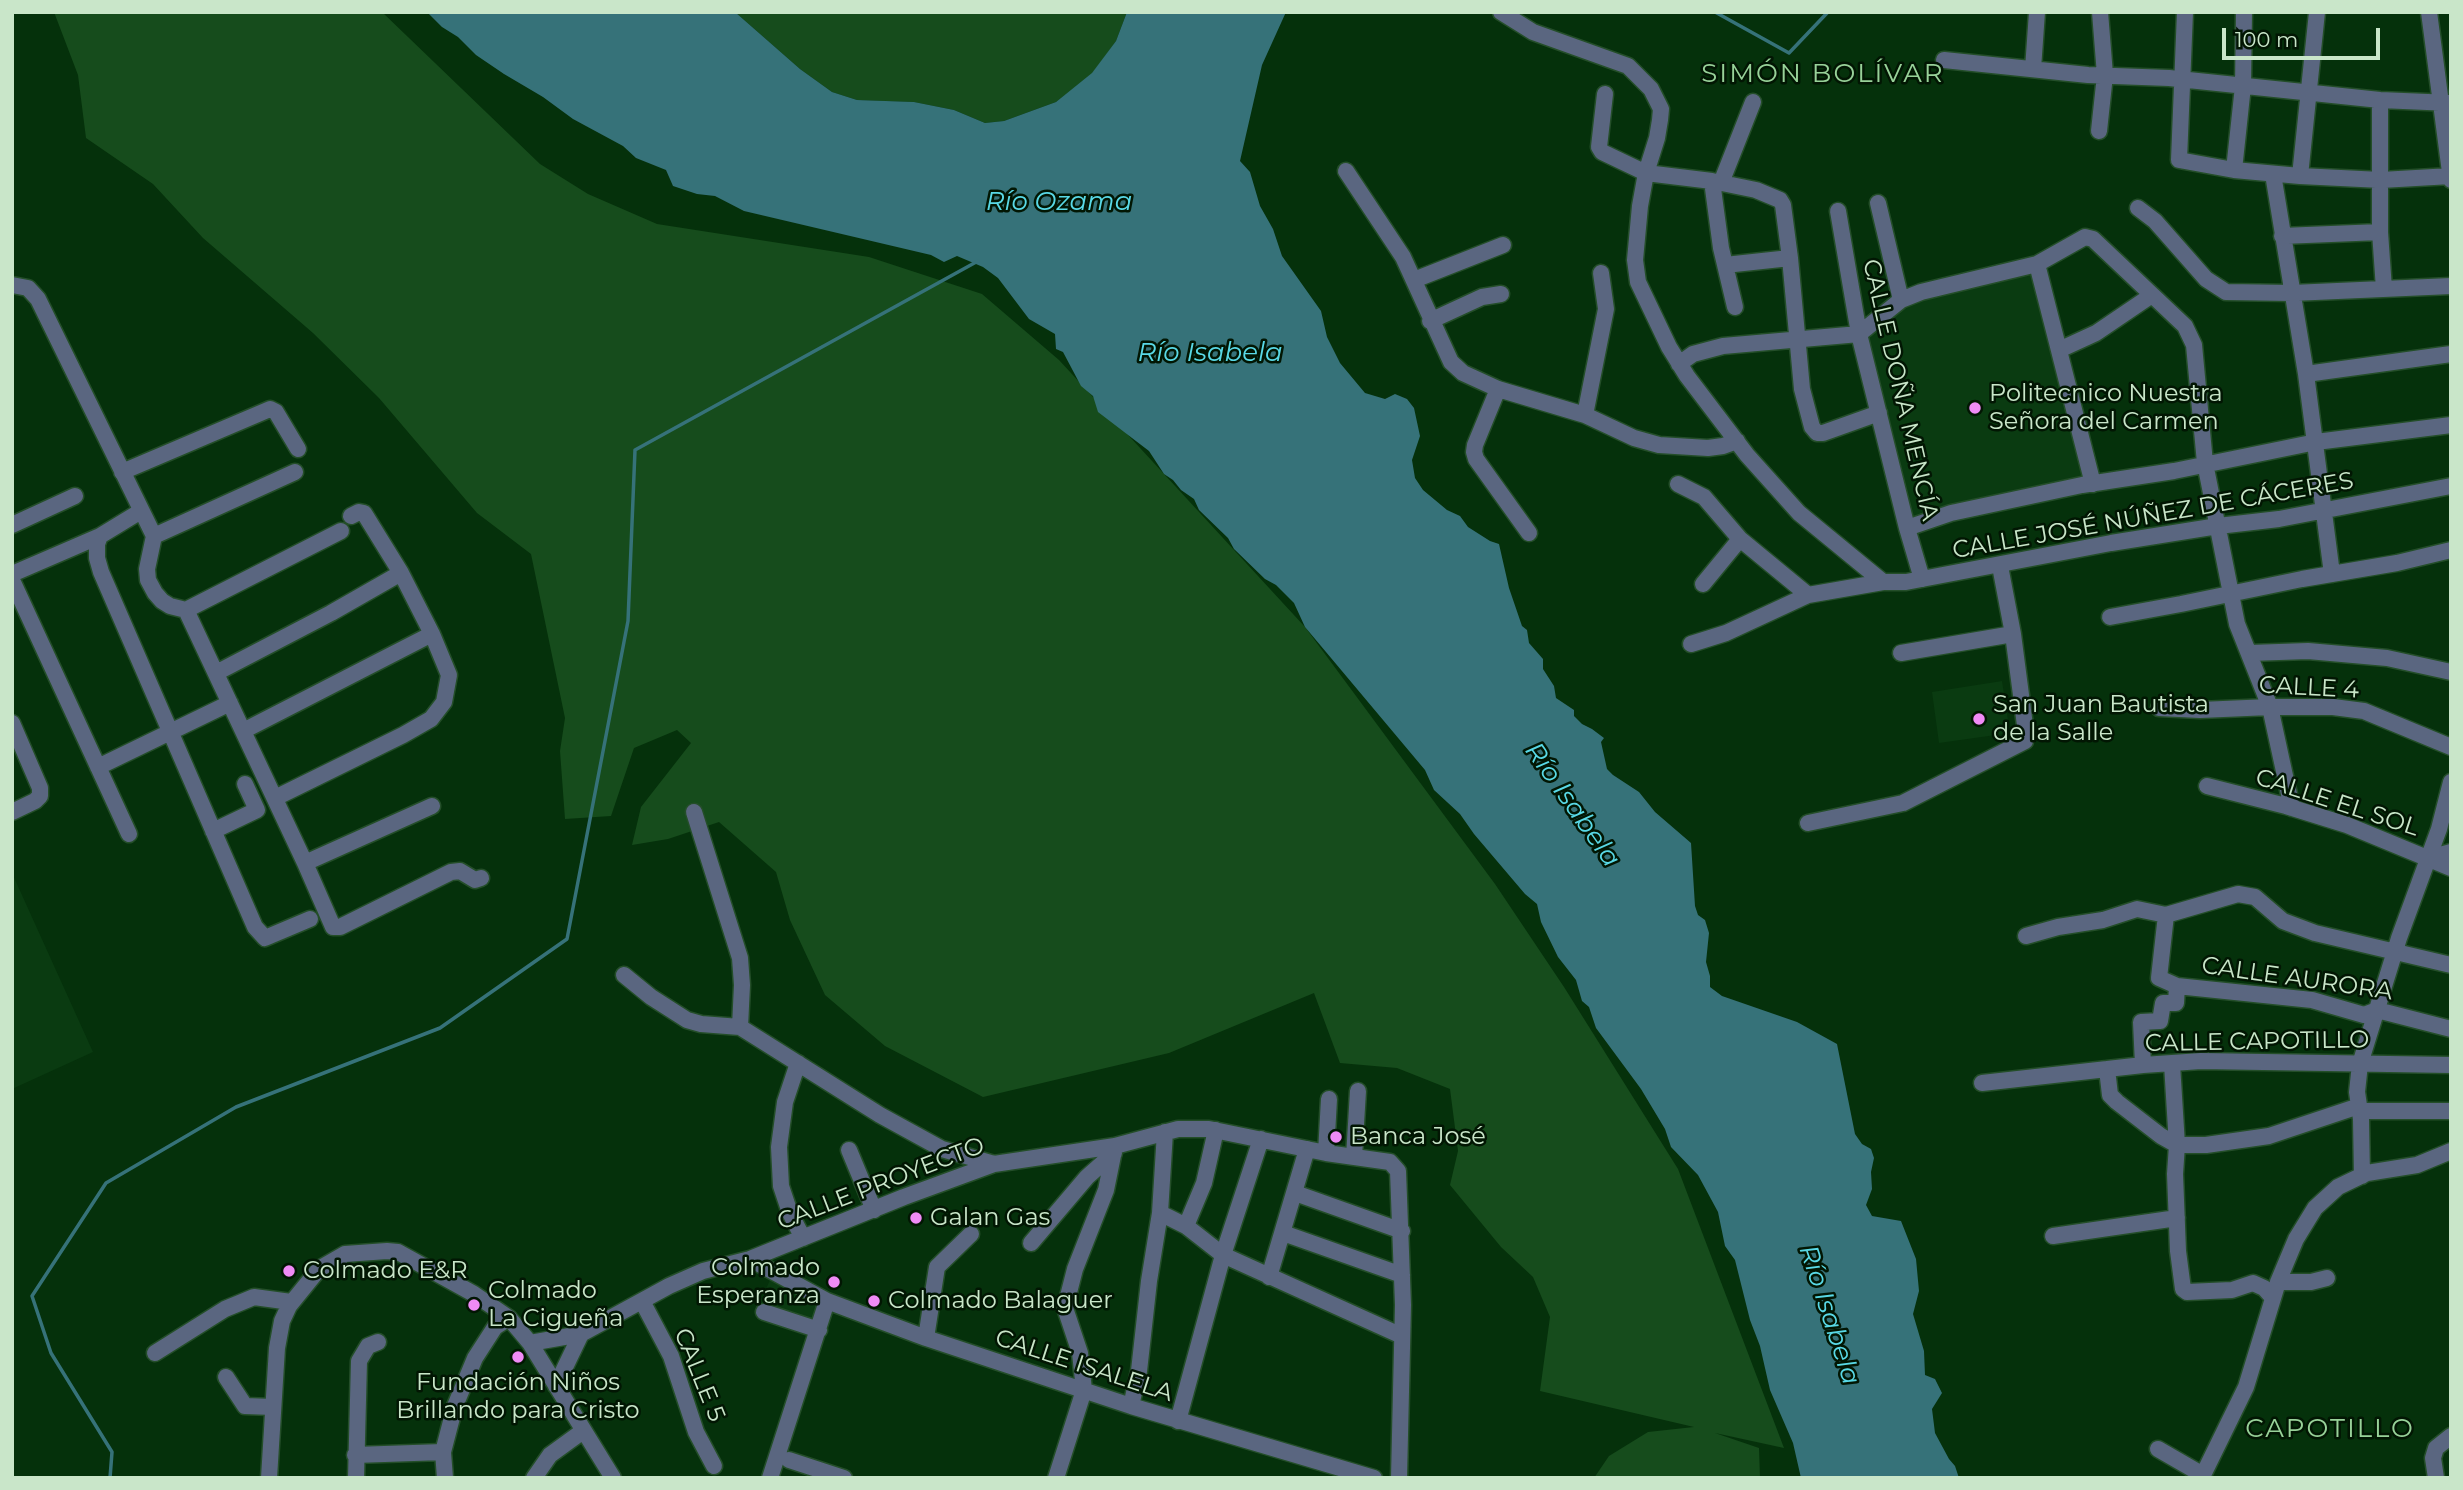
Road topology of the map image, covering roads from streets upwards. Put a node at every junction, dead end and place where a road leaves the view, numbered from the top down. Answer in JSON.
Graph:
{"nodes":[{"id":1,"x":1501,"y":12,"type":"edge"},
{"id":2,"x":2037,"y":12,"type":"edge"},
{"id":3,"x":2100,"y":12,"type":"edge"},
{"id":4,"x":2185,"y":12,"type":"edge"},
{"id":5,"x":2244,"y":12,"type":"edge"},
{"id":6,"x":2318,"y":12,"type":"edge"},
{"id":7,"x":2429,"y":12,"type":"edge"},
{"id":8,"x":1944,"y":60,"type":"dead end"},
{"id":9,"x":2033,"y":69,"type":"junction"},
{"id":10,"x":2105,"y":75,"type":"junction"},
{"id":11,"x":2183,"y":80,"type":"junction"},
{"id":12,"x":2242,"y":86,"type":"junction"},
{"id":13,"x":2310,"y":93,"type":"junction"},
{"id":14,"x":1605,"y":94,"type":"dead end"},
{"id":15,"x":2380,"y":100,"type":"junction"},
{"id":16,"x":1753,"y":102,"type":"dead end"},
{"id":17,"x":2445,"y":102,"type":"edge"},
{"id":18,"x":2099,"y":131,"type":"dead end"},
{"id":19,"x":2234,"y":170,"type":"junction"},
{"id":20,"x":1346,"y":172,"type":"dead end"},
{"id":21,"x":1646,"y":173,"type":"junction"},
{"id":22,"x":2273,"y":174,"type":"junction"},
{"id":23,"x":2300,"y":176,"type":"junction"},
{"id":24,"x":2450,"y":177,"type":"edge"},
{"id":25,"x":2381,"y":180,"type":"junction"},
{"id":26,"x":1716,"y":182,"type":"junction"},
{"id":27,"x":1878,"y":203,"type":"dead end"},
{"id":28,"x":2138,"y":208,"type":"dead end"},
{"id":29,"x":1838,"y":211,"type":"dead end"},
{"id":30,"x":2380,"y":232,"type":"junction"},
{"id":31,"x":2282,"y":236,"type":"junction"},
{"id":32,"x":1503,"y":245,"type":"dead end"},
{"id":33,"x":1790,"y":258,"type":"junction"},
{"id":34,"x":2037,"y":264,"type":"junction"},
{"id":35,"x":1725,"y":265,"type":"junction"},
{"id":36,"x":1601,"y":273,"type":"dead end"},
{"id":37,"x":1414,"y":280,"type":"junction"},
{"id":38,"x":16,"y":285,"type":"edge"},
{"id":39,"x":2451,"y":286,"type":"edge"},
{"id":40,"x":2384,"y":289,"type":"junction"},
{"id":41,"x":2292,"y":293,"type":"junction"},
{"id":42,"x":1501,"y":294,"type":"dead end"},
{"id":43,"x":2152,"y":295,"type":"junction"},
{"id":44,"x":1901,"y":300,"type":"junction"},
{"id":45,"x":1735,"y":307,"type":"dead end"},
{"id":46,"x":1430,"y":321,"type":"junction"},
{"id":47,"x":1859,"y":334,"type":"junction"},
{"id":48,"x":1799,"y":338,"type":"junction"},
{"id":49,"x":2059,"y":350,"type":"junction"},
{"id":50,"x":2451,"y":354,"type":"edge"},
{"id":51,"x":1679,"y":364,"type":"junction"},
{"id":52,"x":2306,"y":374,"type":"junction"},
{"id":53,"x":1498,"y":389,"type":"junction"},
{"id":54,"x":1879,"y":413,"type":"junction"},
{"id":55,"x":1585,"y":415,"type":"junction"},
{"id":56,"x":2451,"y":425,"type":"edge"},
{"id":57,"x":1737,"y":441,"type":"junction"},
{"id":58,"x":2316,"y":442,"type":"junction"},
{"id":59,"x":298,"y":449,"type":"dead end"},
{"id":60,"x":2205,"y":463,"type":"junction"},
{"id":61,"x":121,"y":472,"type":"junction"},
{"id":62,"x":295,"y":472,"type":"dead end"},
{"id":63,"x":1678,"y":484,"type":"dead end"},
{"id":64,"x":2092,"y":484,"type":"junction"},
{"id":65,"x":2451,"y":486,"type":"edge"},
{"id":66,"x":75,"y":496,"type":"dead end"},
{"id":67,"x":141,"y":511,"type":"junction"},
{"id":68,"x":2326,"y":511,"type":"junction"},
{"id":69,"x":351,"y":516,"type":"dead end"},
{"id":70,"x":12,"y":525,"type":"edge"},
{"id":71,"x":2218,"y":526,"type":"junction"},
{"id":72,"x":1907,"y":527,"type":"junction"},
{"id":73,"x":341,"y":531,"type":"dead end"},
{"id":74,"x":1530,"y":533,"type":"dead end"},
{"id":75,"x":100,"y":536,"type":"junction"},
{"id":76,"x":153,"y":537,"type":"junction"},
{"id":77,"x":1740,"y":538,"type":"junction"},
{"id":78,"x":2451,"y":550,"type":"edge"},
{"id":79,"x":2000,"y":565,"type":"junction"},
{"id":80,"x":401,"y":573,"type":"junction"},
{"id":81,"x":2332,"y":574,"type":"junction"},
{"id":82,"x":12,"y":577,"type":"edge"},
{"id":83,"x":1922,"y":579,"type":"junction"},
{"id":84,"x":1883,"y":582,"type":"junction"},
{"id":85,"x":1703,"y":584,"type":"dead end"},
{"id":86,"x":1808,"y":594,"type":"junction"},
{"id":87,"x":2231,"y":594,"type":"junction"},
{"id":88,"x":186,"y":610,"type":"junction"},
{"id":89,"x":2110,"y":617,"type":"dead end"},
{"id":90,"x":432,"y":634,"type":"junction"},
{"id":91,"x":2013,"y":634,"type":"junction"},
{"id":92,"x":1691,"y":644,"type":"dead end"},
{"id":93,"x":1900,"y":653,"type":"dead end"},
{"id":94,"x":2250,"y":653,"type":"junction"},
{"id":95,"x":2451,"y":672,"type":"edge"},
{"id":96,"x":216,"y":673,"type":"junction"},
{"id":97,"x":230,"y":703,"type":"junction"},
{"id":98,"x":2270,"y":707,"type":"junction"},
{"id":99,"x":2159,"y":708,"type":"dead end"},
{"id":100,"x":12,"y":723,"type":"edge"},
{"id":101,"x":243,"y":731,"type":"junction"},
{"id":102,"x":170,"y":732,"type":"junction"},
{"id":103,"x":2451,"y":747,"type":"edge"},
{"id":104,"x":98,"y":767,"type":"junction"},
{"id":105,"x":2451,"y":782,"type":"edge"},
{"id":106,"x":246,"y":784,"type":"dead end"},
{"id":107,"x":2207,"y":786,"type":"dead end"},
{"id":108,"x":275,"y":798,"type":"junction"},
{"id":109,"x":432,"y":806,"type":"dead end"},
{"id":110,"x":2292,"y":808,"type":"junction"},
{"id":111,"x":12,"y":812,"type":"edge"},
{"id":112,"x":694,"y":812,"type":"dead end"},
{"id":113,"x":1808,"y":823,"type":"dead end"},
{"id":114,"x":213,"y":831,"type":"junction"},
{"id":115,"x":129,"y":834,"type":"dead end"},
{"id":116,"x":2451,"y":852,"type":"edge"},
{"id":117,"x":2429,"y":858,"type":"junction"},
{"id":118,"x":305,"y":863,"type":"junction"},
{"id":119,"x":2451,"y":868,"type":"edge"},
{"id":120,"x":481,"y":878,"type":"dead end"},
{"id":121,"x":2166,"y":915,"type":"junction"},
{"id":122,"x":310,"y":919,"type":"dead end"},
{"id":123,"x":2026,"y":936,"type":"dead end"},
{"id":124,"x":2395,"y":951,"type":"junction"},
{"id":125,"x":2451,"y":965,"type":"edge"},
{"id":126,"x":624,"y":975,"type":"dead end"},
{"id":127,"x":2177,"y":986,"type":"junction"},
{"id":128,"x":2377,"y":1010,"type":"junction"},
{"id":129,"x":740,"y":1027,"type":"junction"},
{"id":130,"x":2451,"y":1029,"type":"edge"},
{"id":131,"x":798,"y":1063,"type":"junction"},
{"id":132,"x":2172,"y":1064,"type":"junction"},
{"id":133,"x":2360,"y":1064,"type":"junction"},
{"id":134,"x":2143,"y":1065,"type":"junction"},
{"id":135,"x":2451,"y":1065,"type":"edge"},
{"id":136,"x":2107,"y":1069,"type":"junction"},
{"id":137,"x":1982,"y":1083,"type":"dead end"},
{"id":138,"x":1358,"y":1091,"type":"dead end"},
{"id":139,"x":1329,"y":1100,"type":"dead end"},
{"id":140,"x":2360,"y":1109,"type":"junction"},
{"id":141,"x":2451,"y":1111,"type":"edge"},
{"id":142,"x":1216,"y":1130,"type":"junction"},
{"id":143,"x":1165,"y":1132,"type":"junction"},
{"id":144,"x":1261,"y":1139,"type":"junction"},
{"id":145,"x":2177,"y":1145,"type":"junction"},
{"id":146,"x":1307,"y":1149,"type":"junction"},
{"id":147,"x":849,"y":1150,"type":"dead end"},
{"id":148,"x":1115,"y":1150,"type":"junction"},
{"id":149,"x":1326,"y":1153,"type":"junction"},
{"id":150,"x":2450,"y":1155,"type":"edge"},
{"id":151,"x":1353,"y":1157,"type":"junction"},
{"id":152,"x":994,"y":1164,"type":"junction"},
{"id":153,"x":2362,"y":1175,"type":"junction"},
{"id":154,"x":1295,"y":1194,"type":"junction"},
{"id":155,"x":874,"y":1210,"type":"junction"},
{"id":156,"x":1160,"y":1213,"type":"junction"},
{"id":157,"x":2177,"y":1218,"type":"junction"},
{"id":158,"x":1186,"y":1226,"type":"junction"},
{"id":159,"x":1402,"y":1231,"type":"junction"},
{"id":160,"x":1283,"y":1233,"type":"junction"},
{"id":161,"x":971,"y":1234,"type":"dead end"},
{"id":162,"x":2053,"y":1236,"type":"dead end"},
{"id":163,"x":803,"y":1238,"type":"junction"},
{"id":164,"x":1031,"y":1243,"type":"dead end"},
{"id":165,"x":1223,"y":1255,"type":"junction"},
{"id":166,"x":750,"y":1259,"type":"junction"},
{"id":167,"x":1402,"y":1275,"type":"junction"},
{"id":168,"x":1269,"y":1277,"type":"junction"},
{"id":169,"x":2327,"y":1278,"type":"dead end"},
{"id":170,"x":2275,"y":1290,"type":"junction"},
{"id":171,"x":642,"y":1301,"type":"junction"},
{"id":172,"x":827,"y":1301,"type":"junction"},
{"id":173,"x":291,"y":1302,"type":"junction"},
{"id":174,"x":765,"y":1312,"type":"dead end"},
{"id":175,"x":509,"y":1318,"type":"junction"},
{"id":176,"x":819,"y":1330,"type":"junction"},
{"id":177,"x":581,"y":1334,"type":"junction"},
{"id":178,"x":1402,"y":1336,"type":"junction"},
{"id":179,"x":926,"y":1338,"type":"junction"},
{"id":180,"x":378,"y":1342,"type":"dead end"},
{"id":181,"x":530,"y":1343,"type":"junction"},
{"id":182,"x":155,"y":1353,"type":"dead end"},
{"id":183,"x":226,"y":1377,"type":"dead end"},
{"id":184,"x":556,"y":1386,"type":"junction"},
{"id":185,"x":1084,"y":1390,"type":"junction"},
{"id":186,"x":1131,"y":1406,"type":"junction"},
{"id":187,"x":273,"y":1407,"type":"junction"},
{"id":188,"x":1178,"y":1421,"type":"junction"},
{"id":189,"x":583,"y":1431,"type":"junction"},
{"id":190,"x":2451,"y":1436,"type":"edge"},
{"id":191,"x":2158,"y":1450,"type":"dead end"},
{"id":192,"x":443,"y":1452,"type":"junction"},
{"id":193,"x":355,"y":1455,"type":"junction"},
{"id":194,"x":2433,"y":1458,"type":"junction"},
{"id":195,"x":789,"y":1460,"type":"dead end"},
{"id":196,"x":714,"y":1466,"type":"dead end"},
{"id":197,"x":2451,"y":1468,"type":"edge"},
{"id":198,"x":269,"y":1478,"type":"edge"},
{"id":199,"x":356,"y":1478,"type":"edge"},
{"id":200,"x":444,"y":1478,"type":"edge"},
{"id":201,"x":534,"y":1478,"type":"edge"},
{"id":202,"x":613,"y":1478,"type":"edge"},
{"id":203,"x":771,"y":1478,"type":"edge"},
{"id":204,"x":844,"y":1478,"type":"edge"},
{"id":205,"x":1056,"y":1478,"type":"edge"},
{"id":206,"x":1374,"y":1478,"type":"edge"},
{"id":207,"x":1399,"y":1478,"type":"edge"},
{"id":208,"x":2436,"y":1478,"type":"edge"}],
"edges":[{"from":1,"to":21,"type":"street"},
{"from":2,"to":9,"type":"street"},
{"from":3,"to":10,"type":"street"},
{"from":4,"to":11,"type":"street"},
{"from":5,"to":12,"type":"street"},
{"from":6,"to":13,"type":"street"},
{"from":7,"to":17,"type":"street"},
{"from":8,"to":9,"type":"street"},
{"from":9,"to":10,"type":"street"},
{"from":10,"to":11,"type":"street"},
{"from":10,"to":18,"type":"street"},
{"from":11,"to":12,"type":"street"},
{"from":11,"to":19,"type":"street"},
{"from":12,"to":13,"type":"street"},
{"from":12,"to":19,"type":"street"},
{"from":13,"to":15,"type":"street"},
{"from":13,"to":23,"type":"street"},
{"from":14,"to":21,"type":"street"},
{"from":15,"to":17,"type":"street"},
{"from":15,"to":25,"type":"street"},
{"from":16,"to":26,"type":"street"},
{"from":17,"to":24,"type":"street"},
{"from":19,"to":22,"type":"street"},
{"from":20,"to":37,"type":"street"},
{"from":21,"to":26,"type":"street"},
{"from":21,"to":51,"type":"street"},
{"from":22,"to":23,"type":"street"},
{"from":22,"to":31,"type":"street"},
{"from":23,"to":25,"type":"street"},
{"from":24,"to":25,"type":"street"},
{"from":25,"to":30,"type":"street"},
{"from":26,"to":33,"type":"street"},
{"from":26,"to":35,"type":"street"},
{"from":27,"to":44,"type":"street"},
{"from":28,"to":41,"type":"street"},
{"from":29,"to":47,"type":"street","name":"CALLE DOÑA MENCÍA"},
{"from":30,"to":31,"type":"street"},
{"from":30,"to":40,"type":"street"},
{"from":31,"to":41,"type":"street"},
{"from":32,"to":37,"type":"street"},
{"from":33,"to":35,"type":"street"},
{"from":33,"to":48,"type":"street"},
{"from":34,"to":43,"type":"street"},
{"from":34,"to":44,"type":"street"},
{"from":34,"to":49,"type":"street"},
{"from":35,"to":45,"type":"street"},
{"from":36,"to":55,"type":"street"},
{"from":37,"to":46,"type":"street"},
{"from":38,"to":61,"type":"street"},
{"from":39,"to":40,"type":"street"},
{"from":40,"to":41,"type":"street"},
{"from":41,"to":52,"type":"street"},
{"from":42,"to":46,"type":"street"},
{"from":43,"to":49,"type":"street"},
{"from":43,"to":60,"type":"street"},
{"from":44,"to":47,"type":"street"},
{"from":46,"to":53,"type":"street"},
{"from":47,"to":48,"type":"street"},
{"from":47,"to":54,"type":"street","name":"CALLE DOÑA MENCÍA"},
{"from":48,"to":51,"type":"street"},
{"from":48,"to":54,"type":"street"},
{"from":49,"to":64,"type":"street"},
{"from":50,"to":52,"type":"street"},
{"from":51,"to":57,"type":"street"},
{"from":52,"to":58,"type":"street"},
{"from":53,"to":55,"type":"street"},
{"from":53,"to":74,"type":"street"},
{"from":54,"to":72,"type":"street","name":"CALLE DOÑA MENCÍA"},
{"from":55,"to":57,"type":"street"},
{"from":56,"to":58,"type":"street"},
{"from":57,"to":84,"type":"street"},
{"from":58,"to":60,"type":"street"},
{"from":58,"to":68,"type":"street"},
{"from":59,"to":61,"type":"street"},
{"from":60,"to":64,"type":"street"},
{"from":60,"to":71,"type":"street"},
{"from":61,"to":67,"type":"street"},
{"from":62,"to":76,"type":"street"},
{"from":63,"to":77,"type":"street"},
{"from":64,"to":72,"type":"street"},
{"from":65,"to":68,"type":"street","name":"CALLE JOSÉ NÚÑEZ DE CÁCERES"},
{"from":66,"to":70,"type":"street"},
{"from":67,"to":75,"type":"street"},
{"from":67,"to":76,"type":"street"},
{"from":68,"to":71,"type":"street","name":"CALLE JOSÉ NÚÑEZ DE CÁCERES"},
{"from":68,"to":81,"type":"street"},
{"from":69,"to":80,"type":"street"},
{"from":71,"to":79,"type":"street","name":"CALLE JOSÉ NÚÑEZ DE CÁCERES"},
{"from":71,"to":87,"type":"street"},
{"from":72,"to":83,"type":"street","name":"CALLE DOÑA MENCÍA"},
{"from":73,"to":88,"type":"street"},
{"from":75,"to":82,"type":"street"},
{"from":75,"to":102,"type":"street"},
{"from":76,"to":88,"type":"street"},
{"from":77,"to":85,"type":"street"},
{"from":77,"to":86,"type":"street"},
{"from":78,"to":81,"type":"street"},
{"from":79,"to":83,"type":"street","name":"CALLE JOSÉ NÚÑEZ DE CÁCERES"},
{"from":79,"to":91,"type":"street"},
{"from":80,"to":90,"type":"street"},
{"from":80,"to":96,"type":"street"},
{"from":81,"to":87,"type":"street"},
{"from":82,"to":104,"type":"street"},
{"from":83,"to":84,"type":"street","name":"CALLE JOSÉ NÚÑEZ DE CÁCERES"},
{"from":84,"to":86,"type":"street","name":"CALLE JOSÉ NÚÑEZ DE CÁCERES"},
{"from":86,"to":92,"type":"street","name":"CALLE JOSÉ NÚÑEZ DE CÁCERES"},
{"from":87,"to":89,"type":"street"},
{"from":87,"to":94,"type":"street"},
{"from":88,"to":96,"type":"street"},
{"from":90,"to":101,"type":"street"},
{"from":90,"to":108,"type":"street"},
{"from":91,"to":93,"type":"street"},
{"from":91,"to":113,"type":"street"},
{"from":94,"to":95,"type":"street"},
{"from":94,"to":98,"type":"street"},
{"from":96,"to":97,"type":"street"},
{"from":97,"to":101,"type":"street"},
{"from":97,"to":102,"type":"street"},
{"from":98,"to":99,"type":"street","name":"CALLE 4"},
{"from":98,"to":103,"type":"street","name":"CALLE 4"},
{"from":98,"to":110,"type":"street"},
{"from":100,"to":111,"type":"street"},
{"from":101,"to":108,"type":"street"},
{"from":102,"to":104,"type":"street"},
{"from":102,"to":114,"type":"street"},
{"from":104,"to":115,"type":"street"},
{"from":105,"to":117,"type":"street"},
{"from":106,"to":114,"type":"street"},
{"from":107,"to":110,"type":"street","name":"CALLE EL SOL"},
{"from":108,"to":118,"type":"street"},
{"from":109,"to":118,"type":"street"},
{"from":110,"to":117,"type":"street","name":"CALLE EL SOL"},
{"from":112,"to":129,"type":"street"},
{"from":114,"to":122,"type":"street"},
{"from":116,"to":117,"type":"street"},
{"from":117,"to":119,"type":"street","name":"CALLE EL SOL"},
{"from":117,"to":124,"type":"street"},
{"from":118,"to":120,"type":"street"},
{"from":121,"to":123,"type":"street"},
{"from":121,"to":124,"type":"street"},
{"from":121,"to":127,"type":"street","name":"CALLE AURORA"},
{"from":124,"to":125,"type":"street"},
{"from":124,"to":128,"type":"street"},
{"from":126,"to":129,"type":"street"},
{"from":127,"to":128,"type":"street","name":"CALLE AURORA"},
{"from":127,"to":134,"type":"street"},
{"from":128,"to":130,"type":"street","name":"CALLE AURORA"},
{"from":128,"to":133,"type":"street"},
{"from":129,"to":131,"type":"street"},
{"from":131,"to":152,"type":"street"},
{"from":131,"to":163,"type":"street"},
{"from":132,"to":133,"type":"street","name":"CALLE CAPOTILLO"},
{"from":132,"to":134,"type":"street","name":"CALLE CAPOTILLO"},
{"from":132,"to":145,"type":"street"},
{"from":133,"to":135,"type":"street","name":"CALLE CAPOTILLO"},
{"from":133,"to":140,"type":"street"},
{"from":134,"to":136,"type":"street","name":"CALLE CAPOTILLO"},
{"from":136,"to":137,"type":"street","name":"CALLE CAPOTILLO"},
{"from":136,"to":145,"type":"street"},
{"from":138,"to":151,"type":"street"},
{"from":139,"to":149,"type":"street"},
{"from":140,"to":141,"type":"street"},
{"from":140,"to":145,"type":"street"},
{"from":140,"to":153,"type":"street"},
{"from":142,"to":143,"type":"street","name":"CALLE PROYECTO"},
{"from":142,"to":144,"type":"street","name":"CALLE PROYECTO"},
{"from":142,"to":158,"type":"street"},
{"from":143,"to":148,"type":"street","name":"CALLE PROYECTO"},
{"from":143,"to":156,"type":"street"},
{"from":144,"to":146,"type":"street","name":"CALLE PROYECTO"},
{"from":144,"to":165,"type":"street"},
{"from":145,"to":157,"type":"street"},
{"from":146,"to":149,"type":"street","name":"CALLE PROYECTO"},
{"from":146,"to":154,"type":"street"},
{"from":147,"to":155,"type":"street"},
{"from":148,"to":152,"type":"street","name":"CALLE PROYECTO"},
{"from":148,"to":164,"type":"street"},
{"from":148,"to":185,"type":"street"},
{"from":149,"to":151,"type":"street","name":"CALLE PROYECTO"},
{"from":150,"to":153,"type":"street"},
{"from":151,"to":159,"type":"street","name":"CALLE PROYECTO"},
{"from":152,"to":155,"type":"street","name":"CALLE PROYECTO"},
{"from":153,"to":170,"type":"street"},
{"from":154,"to":159,"type":"street"},
{"from":154,"to":160,"type":"street"},
{"from":155,"to":163,"type":"street","name":"CALLE PROYECTO"},
{"from":156,"to":158,"type":"street"},
{"from":156,"to":186,"type":"street"},
{"from":157,"to":162,"type":"street"},
{"from":157,"to":170,"type":"street"},
{"from":158,"to":165,"type":"street"},
{"from":159,"to":167,"type":"street"},
{"from":160,"to":167,"type":"street"},
{"from":160,"to":168,"type":"street"},
{"from":161,"to":179,"type":"street"},
{"from":163,"to":166,"type":"street","name":"CALLE PROYECTO"},
{"from":165,"to":168,"type":"street"},
{"from":165,"to":188,"type":"street"},
{"from":166,"to":171,"type":"street","name":"CALLE PROYECTO"},
{"from":166,"to":172,"type":"street","name":"CALLE ISALELA"},
{"from":167,"to":178,"type":"street"},
{"from":168,"to":178,"type":"street"},
{"from":169,"to":170,"type":"street"},
{"from":170,"to":191,"type":"street"},
{"from":171,"to":177,"type":"street","name":"CALLE PROYECTO"},
{"from":171,"to":196,"type":"street","name":"CALLE 5"},
{"from":172,"to":176,"type":"street"},
{"from":172,"to":179,"type":"street","name":"CALLE ISALELA"},
{"from":173,"to":175,"type":"street"},
{"from":173,"to":182,"type":"street"},
{"from":173,"to":187,"type":"street"},
{"from":174,"to":176,"type":"street"},
{"from":175,"to":181,"type":"street"},
{"from":175,"to":192,"type":"street"},
{"from":176,"to":203,"type":"street"},
{"from":177,"to":181,"type":"street","name":"CALLE PROYECTO"},
{"from":177,"to":184,"type":"street"},
{"from":178,"to":207,"type":"street"},
{"from":179,"to":185,"type":"street","name":"CALLE ISALELA"},
{"from":180,"to":193,"type":"street"},
{"from":181,"to":184,"type":"street"},
{"from":183,"to":187,"type":"street"},
{"from":184,"to":189,"type":"street"},
{"from":185,"to":186,"type":"street","name":"CALLE ISALELA"},
{"from":185,"to":205,"type":"street"},
{"from":186,"to":188,"type":"street","name":"CALLE ISALELA"},
{"from":187,"to":198,"type":"street"},
{"from":188,"to":206,"type":"street","name":"CALLE ISALELA"},
{"from":189,"to":201,"type":"street"},
{"from":189,"to":202,"type":"street"},
{"from":190,"to":194,"type":"street"},
{"from":192,"to":193,"type":"street"},
{"from":192,"to":200,"type":"street"},
{"from":193,"to":199,"type":"street"},
{"from":194,"to":197,"type":"street"},
{"from":194,"to":208,"type":"street"},
{"from":195,"to":204,"type":"street"}]}
